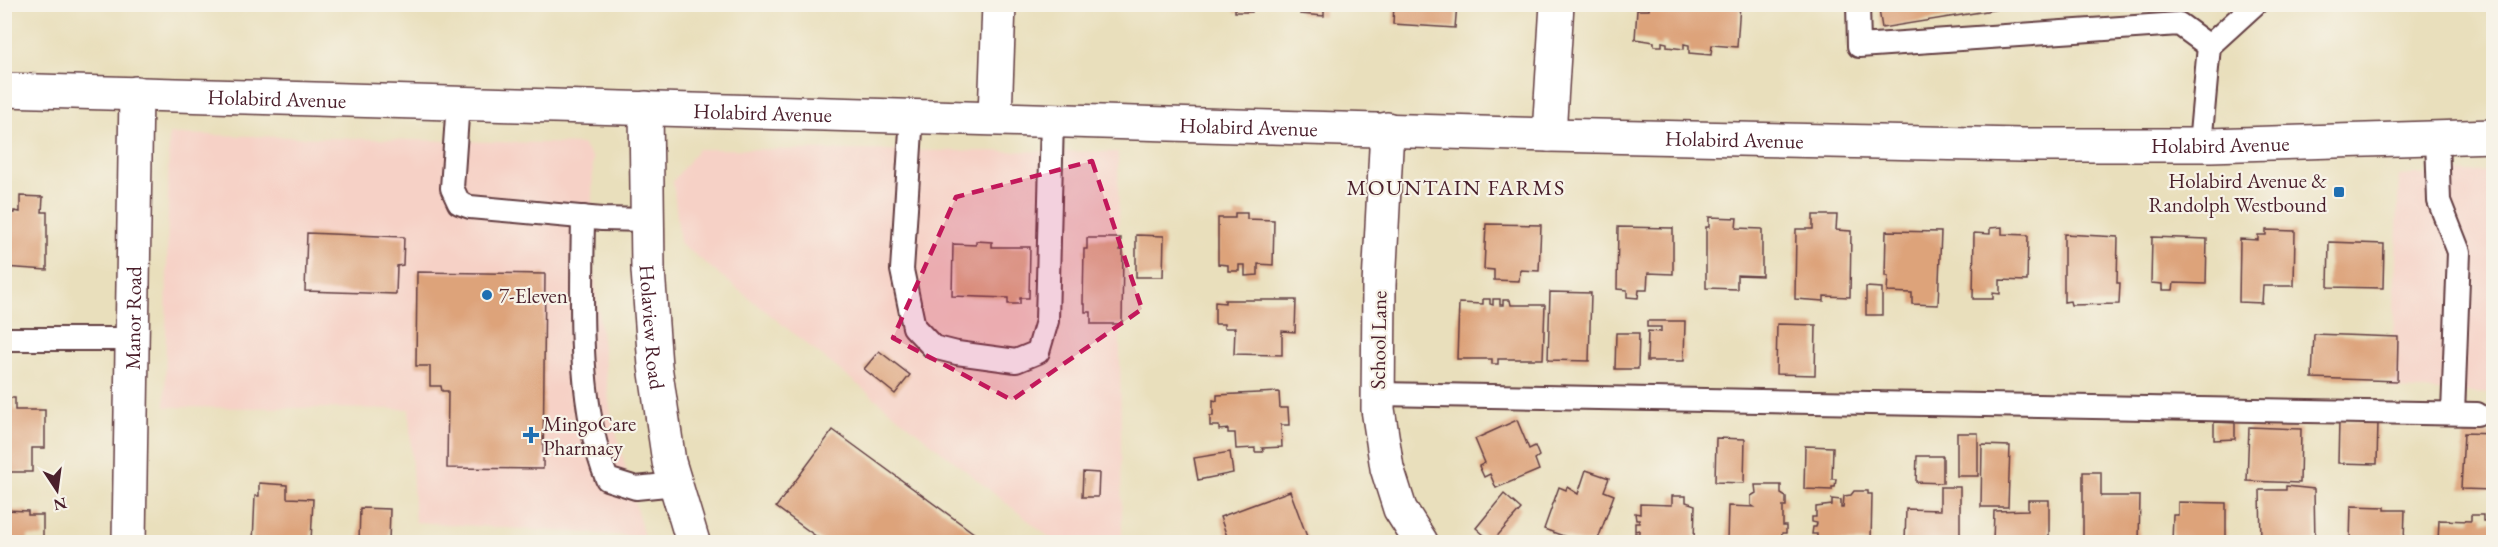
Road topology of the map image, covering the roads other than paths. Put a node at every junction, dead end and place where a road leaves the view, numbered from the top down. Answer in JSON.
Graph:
{"nodes":[{"id":1,"x":999,"y":4,"type":"edge"},
{"id":2,"x":1557,"y":4,"type":"edge"},
{"id":3,"x":1858,"y":4,"type":"edge"},
{"id":4,"x":2255,"y":4,"type":"edge"},
{"id":5,"x":2209,"y":46,"type":"junction"},
{"id":6,"x":4,"y":90,"type":"edge"},
{"id":7,"x":136,"y":93,"type":"junction"},
{"id":8,"x":458,"y":102,"type":"junction"},
{"id":9,"x":646,"y":108,"type":"junction"},
{"id":10,"x":912,"y":115,"type":"junction"},
{"id":11,"x":994,"y":117,"type":"junction"},
{"id":12,"x":1052,"y":119,"type":"junction"},
{"id":13,"x":1387,"y":129,"type":"junction"},
{"id":14,"x":1549,"y":135,"type":"junction"},
{"id":15,"x":2493,"y":136,"type":"edge"},
{"id":16,"x":2437,"y":138,"type":"junction"},
{"id":17,"x":2200,"y":145,"type":"junction"},
{"id":18,"x":584,"y":217,"type":"junction"},
{"id":19,"x":646,"y":220,"type":"junction"},
{"id":20,"x":4,"y":339,"type":"edge"},
{"id":21,"x":132,"y":339,"type":"junction"},
{"id":22,"x":1378,"y":394,"type":"junction"},
{"id":23,"x":2453,"y":414,"type":"junction"},
{"id":24,"x":2476,"y":414,"type":"dead end"},
{"id":25,"x":676,"y":484,"type":"junction"},
{"id":26,"x":129,"y":543,"type":"edge"},
{"id":27,"x":693,"y":543,"type":"edge"},
{"id":28,"x":1421,"y":543,"type":"edge"}],
"edges":[{"from":1,"to":11,"type":"main road"},
{"from":2,"to":14,"type":"main road"},
{"from":3,"to":5,"type":"lane"},
{"from":4,"to":5,"type":"lane"},
{"from":5,"to":17,"type":"lane"},
{"from":6,"to":7,"type":"main road","name":"Holabird Avenue"},
{"from":7,"to":8,"type":"main road","name":"Holabird Avenue"},
{"from":7,"to":21,"type":"main road","name":"Manor Road"},
{"from":8,"to":9,"type":"main road","name":"Holabird Avenue"},
{"from":8,"to":18,"type":"lane"},
{"from":9,"to":10,"type":"main road","name":"Holabird Avenue"},
{"from":9,"to":19,"type":"main road","name":"Holaview Road"},
{"from":10,"to":11,"type":"main road","name":"Holabird Avenue"},
{"from":10,"to":12,"type":"lane"},
{"from":11,"to":12,"type":"main road","name":"Holabird Avenue"},
{"from":12,"to":13,"type":"main road","name":"Holabird Avenue"},
{"from":13,"to":14,"type":"main road","name":"Holabird Avenue"},
{"from":13,"to":22,"type":"main road","name":"School Lane"},
{"from":14,"to":17,"type":"main road","name":"Holabird Avenue"},
{"from":15,"to":16,"type":"main road","name":"Holabird Avenue"},
{"from":16,"to":17,"type":"main road","name":"Holabird Avenue"},
{"from":16,"to":23,"type":"lane"},
{"from":18,"to":19,"type":"lane"},
{"from":18,"to":25,"type":"lane"},
{"from":19,"to":25,"type":"main road","name":"Holaview Road"},
{"from":20,"to":21,"type":"lane"},
{"from":21,"to":26,"type":"main road","name":"Manor Road"},
{"from":22,"to":23,"type":"lane"},
{"from":22,"to":28,"type":"main road","name":"School Lane"},
{"from":23,"to":24,"type":"lane"},
{"from":25,"to":27,"type":"main road","name":"Holaview Road"}]}
